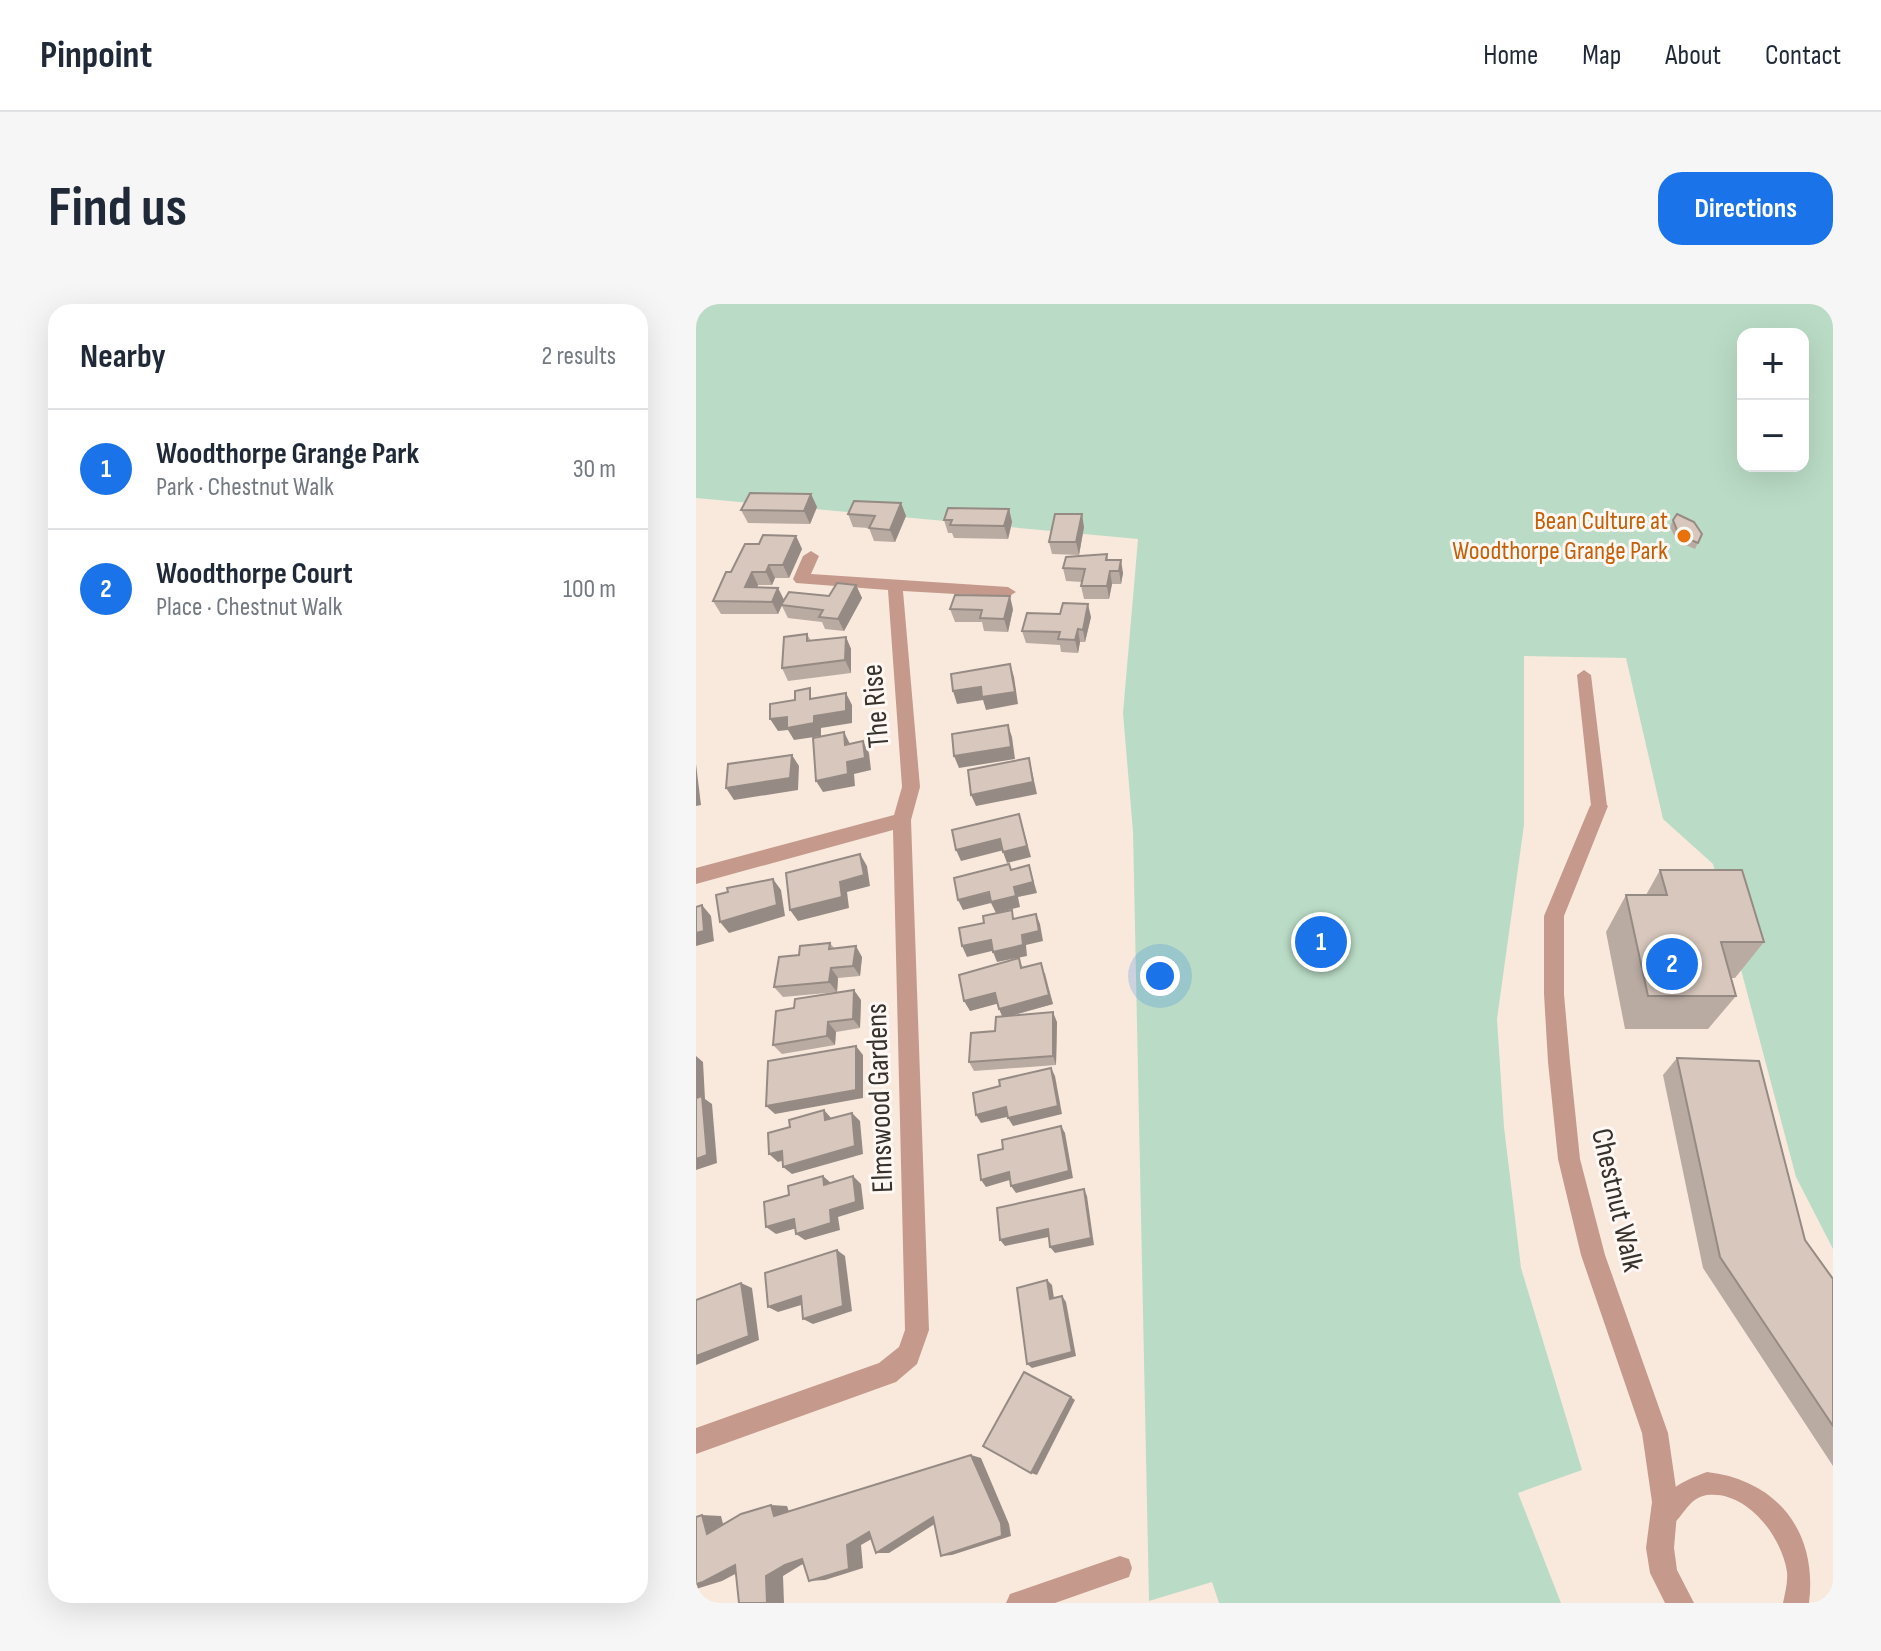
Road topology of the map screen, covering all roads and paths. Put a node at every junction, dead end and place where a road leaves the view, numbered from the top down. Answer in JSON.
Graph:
{"nodes":[{"id":1,"x":811,"y":556,"type":"dead end"},
{"id":2,"x":895,"y":585,"type":"junction"},
{"id":3,"x":1008,"y":592,"type":"edge"},
{"id":4,"x":1584,"y":675,"type":"dead end"},
{"id":5,"x":1599,"y":806,"type":"joint"},
{"id":6,"x":902,"y":820,"type":"junction"},
{"id":7,"x":696,"y":876,"type":"edge"},
{"id":8,"x":696,"y":1441,"type":"edge"},
{"id":9,"x":1664,"y":1518,"type":"junction"},
{"id":10,"x":1120,"y":1568,"type":"dead end"},
{"id":11,"x":1019,"y":1603,"type":"edge"},
{"id":12,"x":1680,"y":1603,"type":"edge"},
{"id":13,"x":1796,"y":1603,"type":"edge"}],
"edges":[{"from":1,"to":2,"type":"street"},
{"from":2,"to":3,"type":"street"},
{"from":2,"to":6,"type":"street","name":"The Rise"},
{"from":4,"to":5,"type":"lane"},
{"from":5,"to":9,"type":"street","name":"Chestnut Walk"},
{"from":6,"to":7,"type":"street"},
{"from":6,"to":8,"type":"street","name":"Elmswood Gardens"},
{"from":9,"to":12,"type":"street","name":"Chestnut Walk"},
{"from":9,"to":13,"type":"lane"},
{"from":10,"to":11,"type":"lane"}]}
